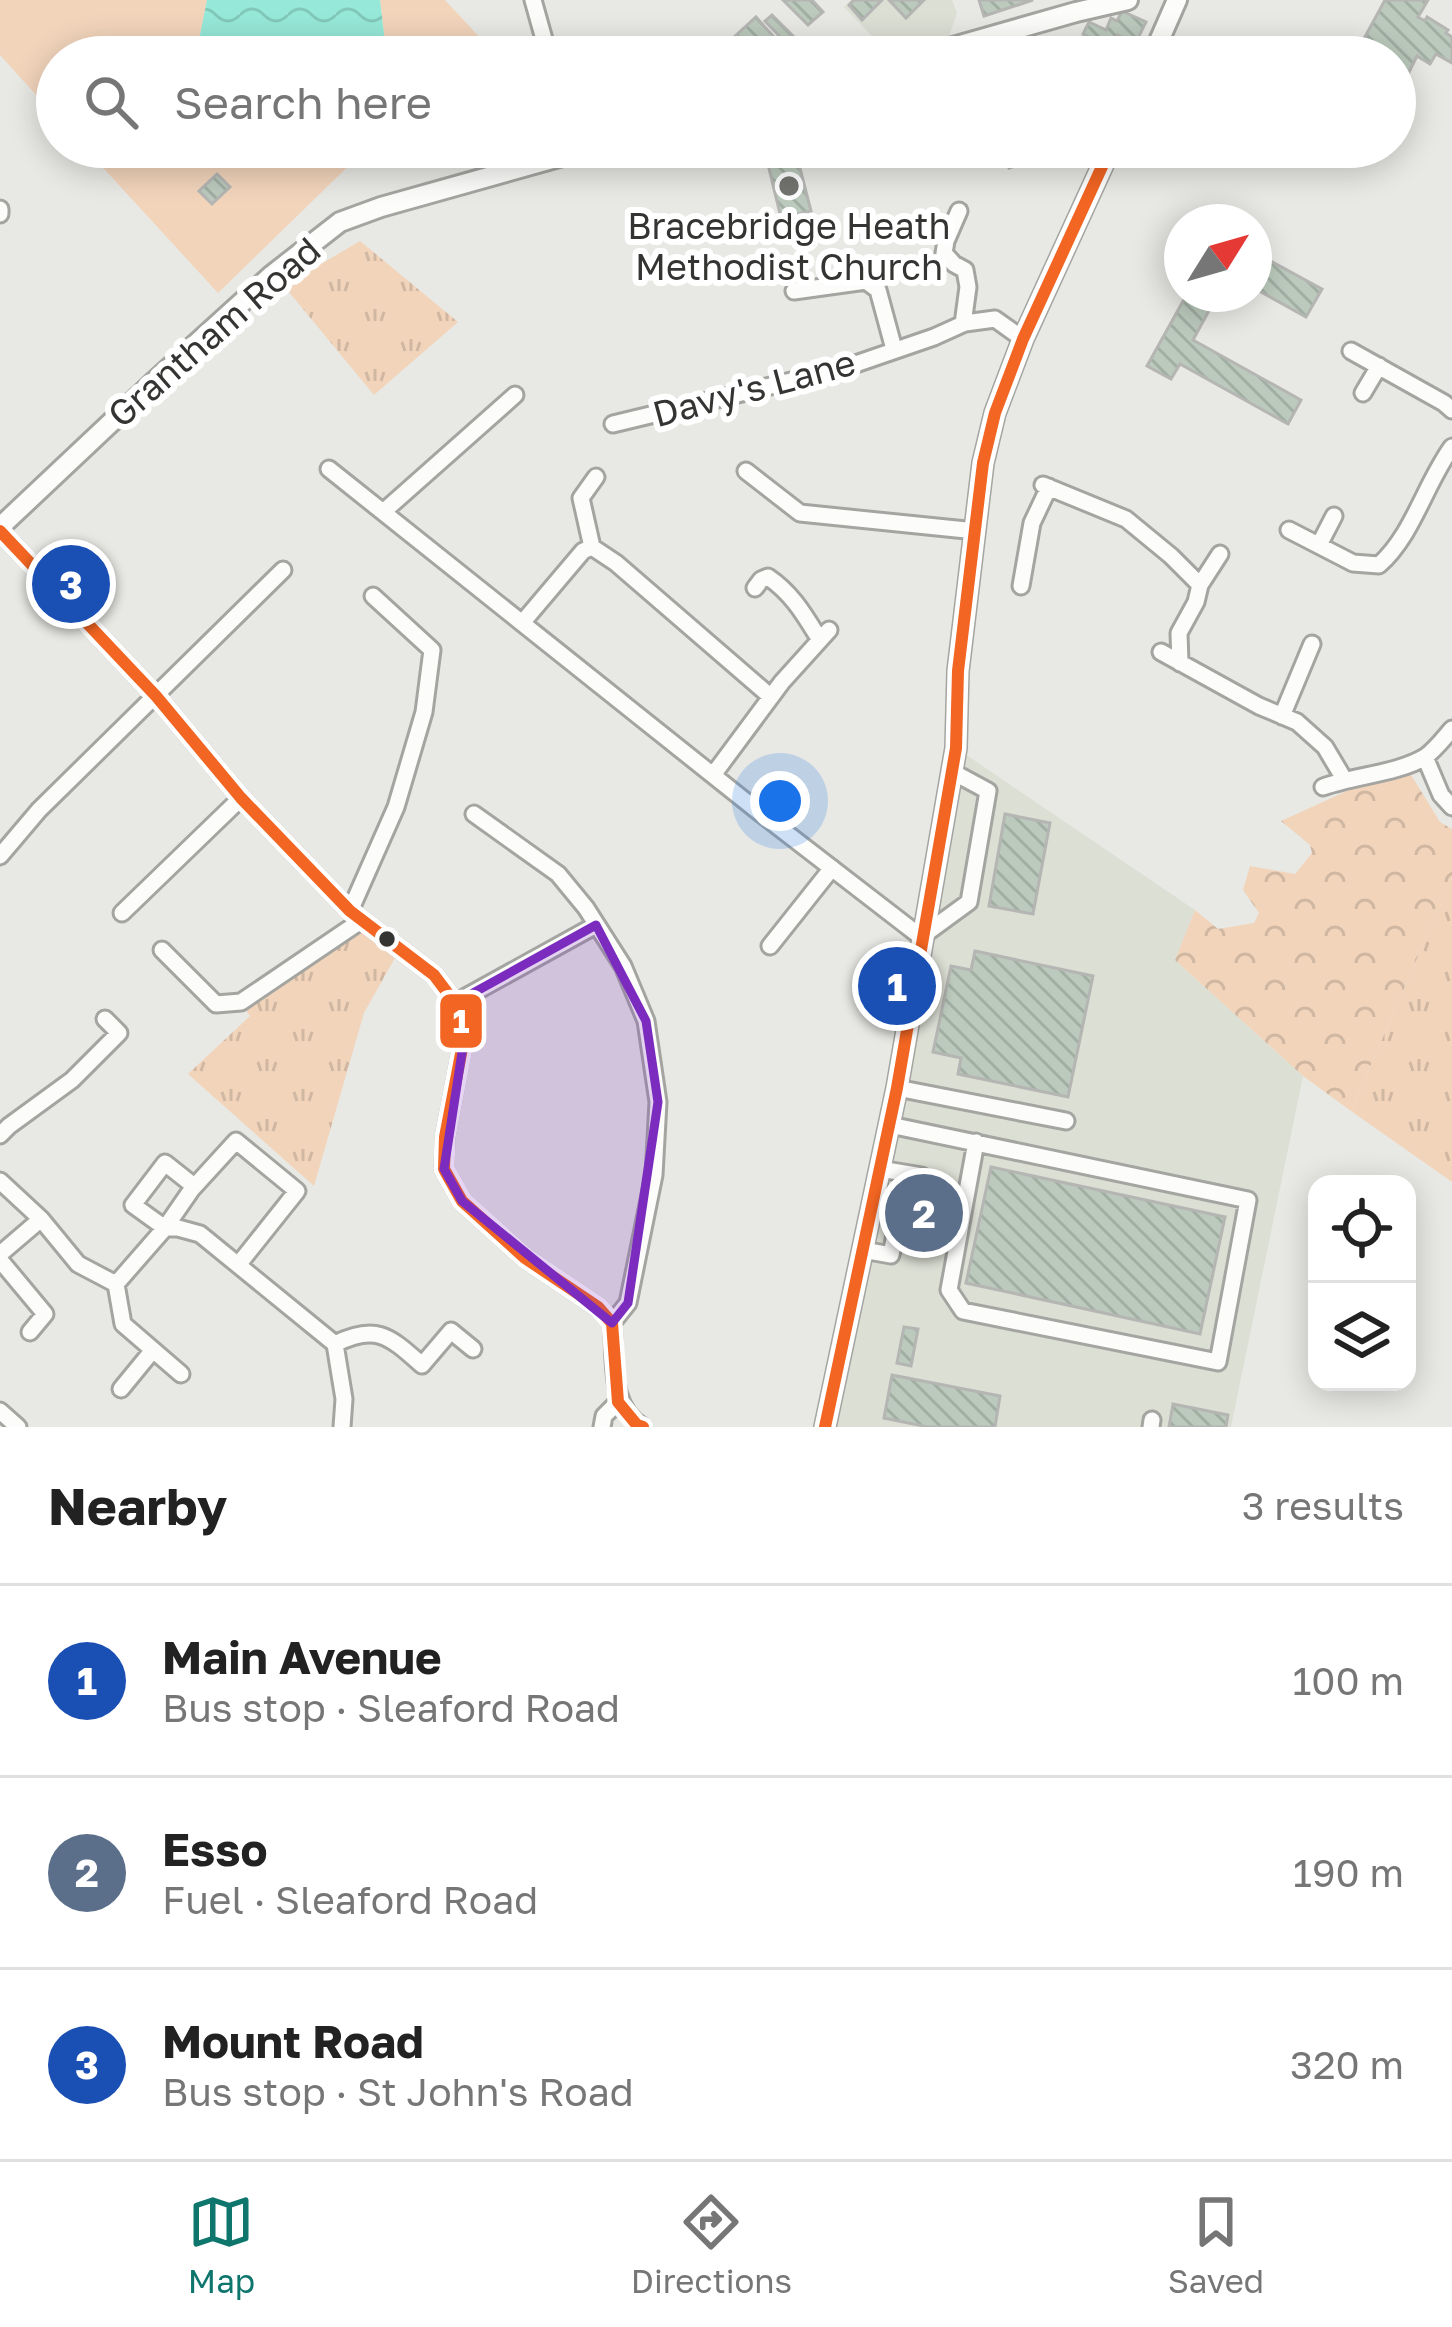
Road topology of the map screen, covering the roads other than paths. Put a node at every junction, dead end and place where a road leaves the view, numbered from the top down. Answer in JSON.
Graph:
{"nodes":[{"id":1,"x":533,"y":0,"type":"edge"},
{"id":2,"x":1128,"y":0,"type":"edge"},
{"id":3,"x":1177,"y":0,"type":"edge"},
{"id":4,"x":542,"y":36,"type":"edge"},
{"id":5,"x":995,"y":36,"type":"edge"},
{"id":6,"x":1161,"y":36,"type":"edge"},
{"id":7,"x":512,"y":168,"type":"edge"},
{"id":8,"x":1101,"y":168,"type":"edge"},
{"id":9,"x":959,"y":211,"type":"dead end"},
{"id":10,"x":794,"y":291,"type":"dead end"},
{"id":11,"x":963,"y":324,"type":"junction"},
{"id":12,"x":1023,"y":340,"type":"junction"},
{"id":13,"x":894,"y":349,"type":"junction"},
{"id":14,"x":1351,"y":351,"type":"dead end"},
{"id":15,"x":1379,"y":366,"type":"junction"},
{"id":16,"x":1364,"y":393,"type":"dead end"},
{"id":17,"x":515,"y":395,"type":"dead end"},
{"id":18,"x":1452,"y":410,"type":"edge"},
{"id":19,"x":613,"y":424,"type":"dead end"},
{"id":20,"x":1452,"y":447,"type":"edge"},
{"id":21,"x":328,"y":469,"type":"dead end"},
{"id":22,"x":746,"y":472,"type":"dead end"},
{"id":23,"x":596,"y":477,"type":"dead end"},
{"id":24,"x":382,"y":512,"type":"junction"},
{"id":25,"x":1334,"y":516,"type":"dead end"},
{"id":26,"x":0,"y":530,"type":"edge"},
{"id":27,"x":1289,"y":530,"type":"dead end"},
{"id":28,"x":976,"y":531,"type":"junction"},
{"id":29,"x":1319,"y":545,"type":"junction"},
{"id":30,"x":592,"y":547,"type":"junction"},
{"id":31,"x":1220,"y":554,"type":"dead end"},
{"id":32,"x":284,"y":570,"type":"dead end"},
{"id":33,"x":1200,"y":585,"type":"junction"},
{"id":34,"x":1021,"y":586,"type":"dead end"},
{"id":35,"x":755,"y":587,"type":"dead end"},
{"id":36,"x":373,"y":596,"type":"dead end"},
{"id":37,"x":522,"y":623,"type":"junction"},
{"id":38,"x":1312,"y":644,"type":"dead end"},
{"id":39,"x":1161,"y":652,"type":"dead end"},
{"id":40,"x":1180,"y":663,"type":"junction"},
{"id":41,"x":156,"y":696,"type":"junction"},
{"id":42,"x":771,"y":698,"type":"junction"},
{"id":43,"x":1282,"y":716,"type":"junction"},
{"id":44,"x":1452,"y":729,"type":"edge"},
{"id":45,"x":1425,"y":757,"type":"junction"},
{"id":46,"x":951,"y":771,"type":"junction"},
{"id":47,"x":712,"y":775,"type":"junction"},
{"id":48,"x":1344,"y":779,"type":"junction"},
{"id":49,"x":1324,"y":787,"type":"dead end"},
{"id":50,"x":242,"y":798,"type":"junction"},
{"id":51,"x":1452,"y":807,"type":"edge"},
{"id":52,"x":474,"y":814,"type":"dead end"},
{"id":53,"x":0,"y":856,"type":"edge"},
{"id":54,"x":832,"y":868,"type":"junction"},
{"id":55,"x":122,"y":913,"type":"dead end"},
{"id":56,"x":356,"y":916,"type":"junction"},
{"id":57,"x":596,"y":925,"type":"junction"},
{"id":58,"x":921,"y":937,"type":"junction"},
{"id":59,"x":770,"y":946,"type":"dead end"},
{"id":60,"x":162,"y":950,"type":"dead end"},
{"id":61,"x":455,"y":1003,"type":"junction"},
{"id":62,"x":105,"y":1019,"type":"dead end"},
{"id":63,"x":897,"y":1088,"type":"junction"},
{"id":64,"x":1066,"y":1120,"type":"dead end"},
{"id":65,"x":890,"y":1125,"type":"junction"},
{"id":66,"x":0,"y":1136,"type":"edge"},
{"id":67,"x":976,"y":1142,"type":"junction"},
{"id":68,"x":880,"y":1168,"type":"junction"},
{"id":69,"x":0,"y":1181,"type":"edge"},
{"id":70,"x":193,"y":1188,"type":"junction"},
{"id":71,"x":919,"y":1192,"type":"dead end"},
{"id":72,"x":41,"y":1220,"type":"junction"},
{"id":73,"x":909,"y":1221,"type":"tunnel mouth"},
{"id":74,"x":165,"y":1228,"type":"junction"},
{"id":75,"x":863,"y":1250,"type":"junction"},
{"id":76,"x":0,"y":1257,"type":"edge"},
{"id":77,"x":238,"y":1265,"type":"junction"},
{"id":78,"x":116,"y":1284,"type":"junction"},
{"id":79,"x":612,"y":1323,"type":"junction"},
{"id":80,"x":30,"y":1332,"type":"dead end"},
{"id":81,"x":335,"y":1344,"type":"junction"},
{"id":82,"x":473,"y":1349,"type":"dead end"},
{"id":83,"x":152,"y":1350,"type":"junction"},
{"id":84,"x":181,"y":1374,"type":"dead end"},
{"id":85,"x":122,"y":1389,"type":"dead end"},
{"id":86,"x":618,"y":1402,"type":"junction"},
{"id":87,"x":342,"y":1427,"type":"edge"},
{"id":88,"x":602,"y":1427,"type":"edge"},
{"id":89,"x":643,"y":1427,"type":"edge"},
{"id":90,"x":825,"y":1427,"type":"edge"}],
"edges":[{"from":1,"to":4,"type":"street"},
{"from":2,"to":5,"type":"main road"},
{"from":3,"to":6,"type":"main road"},
{"from":7,"to":26,"type":"main road","name":"Grantham Road"},
{"from":8,"to":12,"type":"main road"},
{"from":9,"to":11,"type":"street"},
{"from":10,"to":13,"type":"street","name":"Davy's Lane"},
{"from":11,"to":12,"type":"street"},
{"from":11,"to":13,"type":"street","name":"Davy's Lane"},
{"from":12,"to":28,"type":"main road"},
{"from":13,"to":19,"type":"street","name":"Davy's Lane"},
{"from":14,"to":15,"type":"street"},
{"from":15,"to":16,"type":"street"},
{"from":15,"to":18,"type":"street"},
{"from":17,"to":24,"type":"street"},
{"from":20,"to":29,"type":"street"},
{"from":21,"to":24,"type":"street"},
{"from":22,"to":28,"type":"street"},
{"from":23,"to":30,"type":"street"},
{"from":24,"to":37,"type":"street"},
{"from":25,"to":29,"type":"street"},
{"from":26,"to":41,"type":"street"},
{"from":27,"to":29,"type":"street"},
{"from":28,"to":46,"type":"main road"},
{"from":30,"to":37,"type":"street"},
{"from":30,"to":42,"type":"street"},
{"from":31,"to":33,"type":"street"},
{"from":32,"to":41,"type":"street"},
{"from":33,"to":34,"type":"street"},
{"from":33,"to":40,"type":"street"},
{"from":35,"to":42,"type":"street"},
{"from":36,"to":56,"type":"street"},
{"from":37,"to":47,"type":"street"},
{"from":38,"to":43,"type":"street"},
{"from":39,"to":40,"type":"street"},
{"from":40,"to":43,"type":"street"},
{"from":41,"to":50,"type":"street"},
{"from":41,"to":53,"type":"street"},
{"from":42,"to":47,"type":"street"},
{"from":43,"to":48,"type":"street"},
{"from":44,"to":45,"type":"street"},
{"from":45,"to":48,"type":"street"},
{"from":45,"to":51,"type":"street"},
{"from":46,"to":58,"type":"main road"},
{"from":46,"to":58,"type":"street"},
{"from":47,"to":54,"type":"street"},
{"from":48,"to":49,"type":"street"},
{"from":50,"to":55,"type":"street"},
{"from":50,"to":56,"type":"street"},
{"from":52,"to":57,"type":"street"},
{"from":54,"to":58,"type":"street"},
{"from":54,"to":59,"type":"street"},
{"from":56,"to":60,"type":"street"},
{"from":56,"to":61,"type":"street"},
{"from":57,"to":61,"type":"street"},
{"from":57,"to":79,"type":"street"},
{"from":58,"to":63,"type":"main road"},
{"from":61,"to":79,"type":"street"},
{"from":62,"to":66,"type":"street"},
{"from":63,"to":64,"type":"street"},
{"from":63,"to":65,"type":"main road"},
{"from":65,"to":67,"type":"street"},
{"from":65,"to":68,"type":"main road"},
{"from":67,"to":67,"type":"street"},
{"from":68,"to":71,"type":"street"},
{"from":68,"to":75,"type":"main road"},
{"from":69,"to":72,"type":"street"},
{"from":70,"to":74,"type":"street"},
{"from":70,"to":74,"type":"street"},
{"from":70,"to":77,"type":"street"},
{"from":72,"to":76,"type":"street"},
{"from":72,"to":78,"type":"street"},
{"from":73,"to":75,"type":"street"},
{"from":74,"to":77,"type":"street"},
{"from":74,"to":78,"type":"street"},
{"from":75,"to":90,"type":"main road"},
{"from":76,"to":80,"type":"street"},
{"from":77,"to":81,"type":"street"},
{"from":78,"to":83,"type":"street"},
{"from":79,"to":86,"type":"street"},
{"from":81,"to":82,"type":"street"},
{"from":81,"to":87,"type":"street"},
{"from":83,"to":84,"type":"street"},
{"from":83,"to":85,"type":"street"},
{"from":86,"to":88,"type":"street"},
{"from":86,"to":89,"type":"street"}]}
